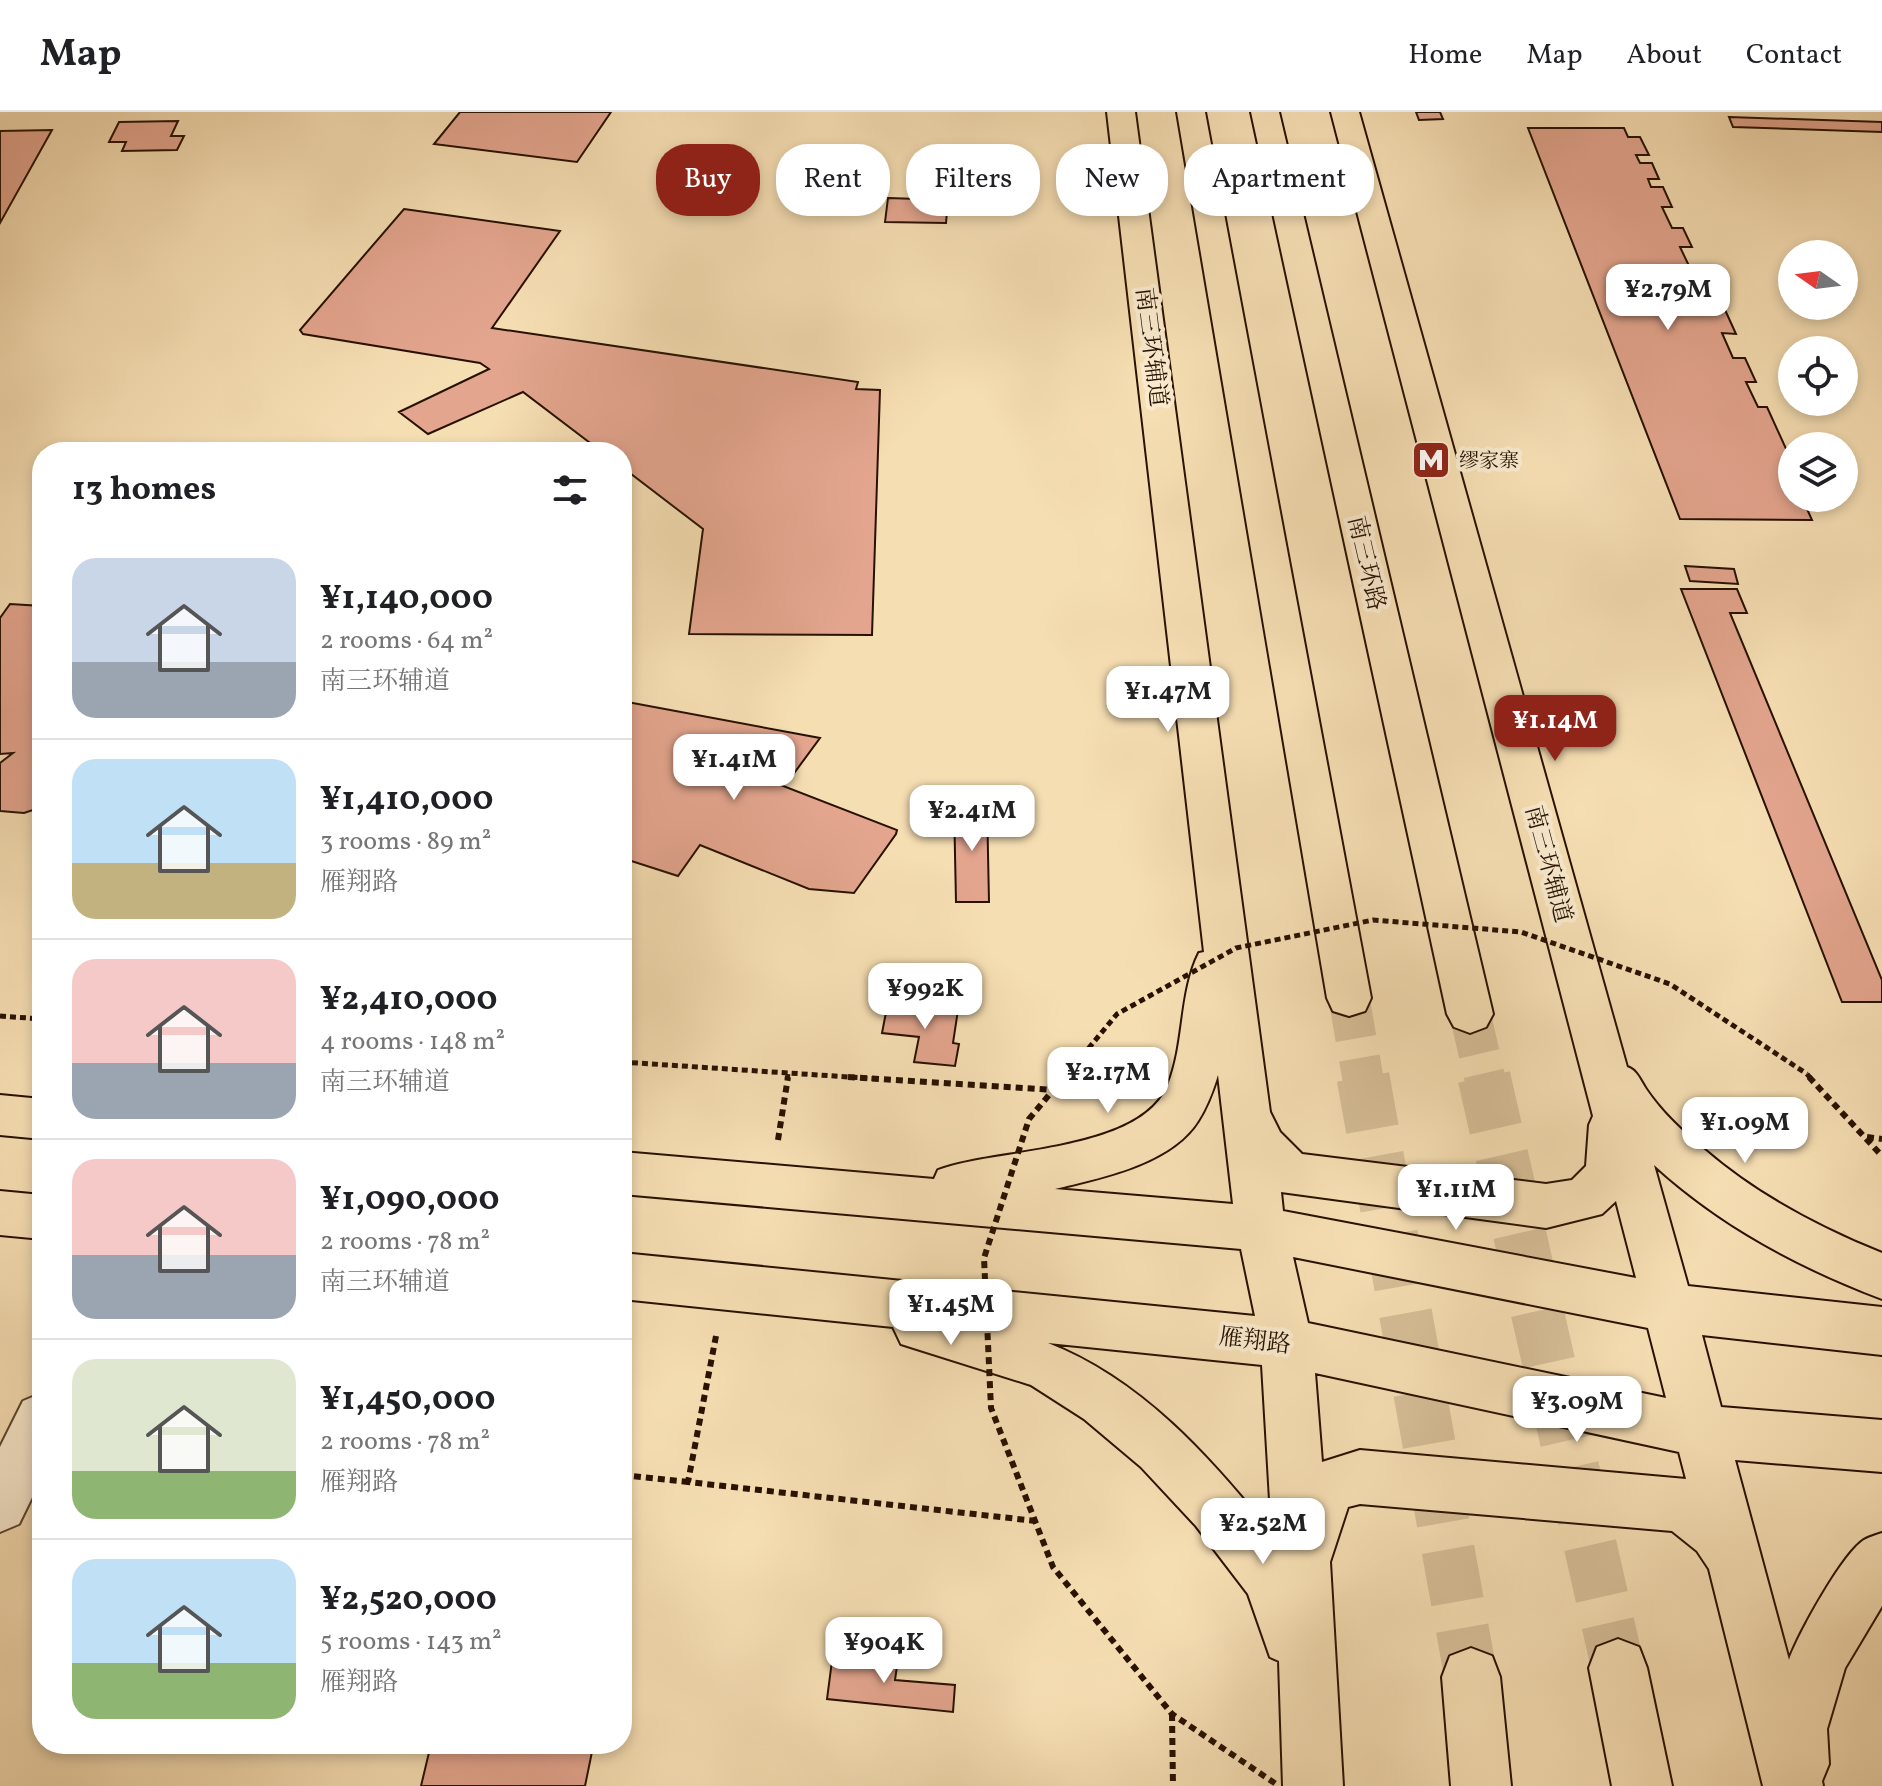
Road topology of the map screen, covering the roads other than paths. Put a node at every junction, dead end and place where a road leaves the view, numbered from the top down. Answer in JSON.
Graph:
{"nodes":[{"id":1,"x":1121,"y":112,"type":"edge"},
{"id":2,"x":1191,"y":112,"type":"edge"},
{"id":3,"x":1265,"y":112,"type":"edge"},
{"id":4,"x":1345,"y":112,"type":"edge"},
{"id":5,"x":1223,"y":916,"type":"junction"},
{"id":6,"x":1349,"y":998,"type":"tunnel mouth"},
{"id":7,"x":1470,"y":1014,"type":"tunnel mouth"},
{"id":8,"x":1602,"y":1060,"type":"junction"},
{"id":9,"x":1615,"y":1108,"type":"junction"},
{"id":10,"x":1247,"y":1113,"type":"junction"},
{"id":11,"x":0,"y":1115,"type":"edge"},
{"id":12,"x":32,"y":1118,"type":"edge"},
{"id":13,"x":632,"y":1174,"type":"edge"},
{"id":14,"x":885,"y":1196,"type":"junction"},
{"id":15,"x":0,"y":1213,"type":"edge"},
{"id":16,"x":32,"y":1216,"type":"edge"},
{"id":17,"x":1261,"y":1229,"type":"junction"},
{"id":18,"x":1882,"y":1276,"type":"edge"},
{"id":19,"x":632,"y":1277,"type":"edge"},
{"id":20,"x":747,"y":1289,"type":"junction"},
{"id":21,"x":1669,"y":1308,"type":"junction"},
{"id":22,"x":1882,"y":1331,"type":"edge"},
{"id":23,"x":1287,"y":1343,"type":"junction"},
{"id":24,"x":1701,"y":1431,"type":"junction"},
{"id":25,"x":32,"y":1439,"type":"edge"},
{"id":26,"x":1882,"y":1446,"type":"edge"},
{"id":27,"x":0,"y":1505,"type":"edge"},
{"id":28,"x":1733,"y":1557,"type":"junction"},
{"id":29,"x":1882,"y":1561,"type":"edge"},
{"id":30,"x":1303,"y":1569,"type":"junction"},
{"id":31,"x":1618,"y":1668,"type":"tunnel mouth"},
{"id":32,"x":1471,"y":1677,"type":"tunnel mouth"},
{"id":33,"x":1311,"y":1703,"type":"junction"},
{"id":34,"x":1313,"y":1786,"type":"edge"},
{"id":35,"x":1481,"y":1786,"type":"edge"},
{"id":36,"x":1642,"y":1786,"type":"edge"},
{"id":37,"x":1793,"y":1786,"type":"edge"},
{"id":38,"x":1801,"y":1786,"type":"edge"}],
"edges":[{"from":1,"to":5,"type":"main road","name":"南三环辅道"},
{"from":2,"to":6,"type":"main road"},
{"from":3,"to":7,"type":"main road","name":"南三环路"},
{"from":4,"to":8,"type":"main road","name":"南三环辅道"},
{"from":5,"to":10,"type":"main road","name":"南三环辅道"},
{"from":5,"to":14,"type":"main road"},
{"from":8,"to":9,"type":"main road","name":"南三环辅道"},
{"from":8,"to":18,"type":"main road"},
{"from":9,"to":10,"type":"main road"},
{"from":9,"to":21,"type":"main road","name":"南三环辅道"},
{"from":10,"to":17,"type":"main road","name":"南三环辅道"},
{"from":11,"to":12,"type":"main road"},
{"from":13,"to":14,"type":"main road"},
{"from":14,"to":17,"type":"main road"},
{"from":15,"to":16,"type":"main road"},
{"from":17,"to":21,"type":"main road"},
{"from":17,"to":23,"type":"main road","name":"南三环辅道"},
{"from":19,"to":20,"type":"main road","name":"雁翔路"},
{"from":20,"to":23,"type":"main road","name":"雁翔路"},
{"from":20,"to":33,"type":"main road"},
{"from":21,"to":22,"type":"main road"},
{"from":21,"to":24,"type":"main road","name":"南三环辅道"},
{"from":23,"to":24,"type":"main road","name":"雁翔路"},
{"from":23,"to":30,"type":"main road","name":"南三环辅道"},
{"from":24,"to":26,"type":"main road","name":"雁翔路"},
{"from":24,"to":28,"type":"main road","name":"南三环辅道"},
{"from":25,"to":27,"type":"lane"},
{"from":28,"to":30,"type":"main road"},
{"from":28,"to":37,"type":"main road","name":"南三环辅道"},
{"from":29,"to":38,"type":"main road"},
{"from":30,"to":33,"type":"main road","name":"南三环辅道"},
{"from":31,"to":36,"type":"main road"},
{"from":32,"to":35,"type":"main road"},
{"from":33,"to":34,"type":"main road"}]}
